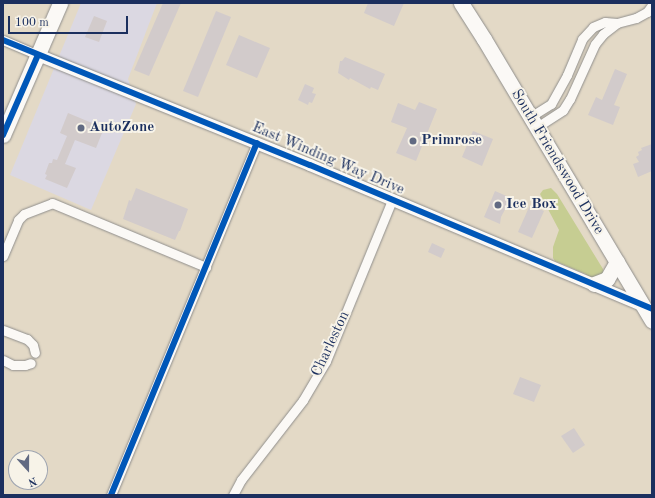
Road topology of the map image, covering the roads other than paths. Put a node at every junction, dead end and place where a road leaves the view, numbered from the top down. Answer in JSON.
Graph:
{"nodes":[{"id":1,"x":60,"y":3,"type":"edge"},
{"id":2,"x":461,"y":3,"type":"edge"},
{"id":3,"x":652,"y":5,"type":"edge"},
{"id":4,"x":617,"y":23,"type":"junction"},
{"id":5,"x":3,"y":40,"type":"edge"},
{"id":6,"x":38,"y":54,"type":"junction"},
{"id":7,"x":567,"y":75,"type":"junction"},
{"id":8,"x":578,"y":80,"type":"junction"},
{"id":9,"x":6,"y":120,"type":"edge"},
{"id":10,"x":534,"y":122,"type":"junction"},
{"id":11,"x":3,"y":135,"type":"edge"},
{"id":12,"x":257,"y":144,"type":"junction"},
{"id":13,"x":392,"y":200,"type":"junction"},
{"id":14,"x":3,"y":256,"type":"edge"},
{"id":15,"x":617,"y":262,"type":"junction"},
{"id":16,"x":206,"y":267,"type":"junction"},
{"id":17,"x":594,"y":284,"type":"junction"},
{"id":18,"x":647,"y":307,"type":"edge"},
{"id":19,"x":652,"y":321,"type":"edge"},
{"id":20,"x":3,"y":330,"type":"edge"},
{"id":21,"x":35,"y":353,"type":"dead end"},
{"id":22,"x":3,"y":360,"type":"edge"},
{"id":23,"x":31,"y":363,"type":"dead end"},
{"id":24,"x":111,"y":495,"type":"edge"},
{"id":25,"x":233,"y":495,"type":"edge"}],
"edges":[{"from":1,"to":6,"type":"main road"},
{"from":2,"to":10,"type":"main road","name":"South Friendswood Drive"},
{"from":3,"to":4,"type":"street"},
{"from":4,"to":7,"type":"street"},
{"from":4,"to":8,"type":"street"},
{"from":5,"to":6,"type":"street","name":"East Winding Way Drive"},
{"from":6,"to":9,"type":"main road"},
{"from":6,"to":12,"type":"street","name":"East Winding Way Drive"},
{"from":7,"to":8,"type":"street"},
{"from":7,"to":10,"type":"street"},
{"from":8,"to":10,"type":"street"},
{"from":9,"to":11,"type":"main road"},
{"from":10,"to":15,"type":"main road","name":"South Friendswood Drive"},
{"from":12,"to":13,"type":"street","name":"East Winding Way Drive"},
{"from":12,"to":16,"type":"street"},
{"from":13,"to":17,"type":"street","name":"East Winding Way Drive"},
{"from":13,"to":25,"type":"street","name":"Charleston"},
{"from":14,"to":16,"type":"street"},
{"from":15,"to":17,"type":"main road"},
{"from":15,"to":18,"type":"main road","name":"South Friendswood Drive"},
{"from":16,"to":24,"type":"street"},
{"from":17,"to":18,"type":"street","name":"East Winding Way Drive"},
{"from":18,"to":19,"type":"main road","name":"South Friendswood Drive"},
{"from":20,"to":21,"type":"street"},
{"from":22,"to":23,"type":"street"}]}
